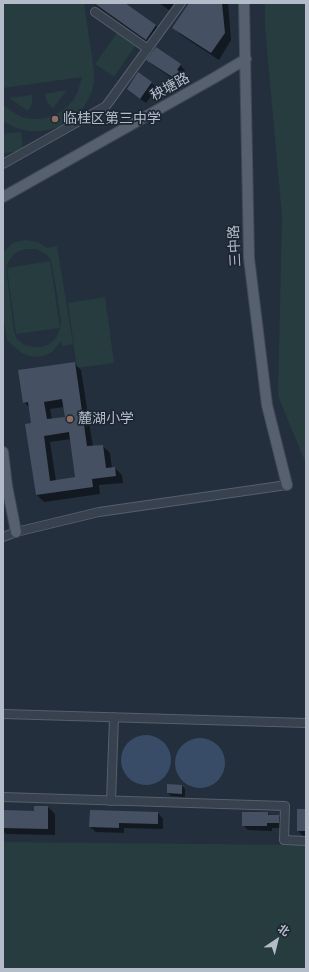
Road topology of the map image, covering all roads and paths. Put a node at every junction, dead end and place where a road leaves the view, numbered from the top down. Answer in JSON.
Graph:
{"nodes":[{"id":1,"x":181,"y":3,"type":"edge"},
{"id":2,"x":244,"y":3,"type":"edge"},
{"id":3,"x":95,"y":12,"type":"dead end"},
{"id":4,"x":148,"y":48,"type":"junction"},
{"id":5,"x":246,"y":59,"type":"junction"},
{"id":6,"x":3,"y":164,"type":"edge"},
{"id":7,"x":3,"y":197,"type":"edge"},
{"id":8,"x":3,"y":452,"type":"edge"},
{"id":9,"x":287,"y":485,"type":"joint"},
{"id":10,"x":16,"y":532,"type":"junction"},
{"id":11,"x":3,"y":537,"type":"edge"},
{"id":12,"x":3,"y":714,"type":"edge"},
{"id":13,"x":114,"y":717,"type":"junction"},
{"id":14,"x":306,"y":723,"type":"edge"},
{"id":15,"x":3,"y":798,"type":"edge"},
{"id":16,"x":111,"y":801,"type":"junction"},
{"id":17,"x":306,"y":841,"type":"edge"}],
"edges":[{"from":1,"to":4,"type":"street"},
{"from":2,"to":5,"type":"main road","name":"三中路"},
{"from":3,"to":4,"type":"street"},
{"from":4,"to":6,"type":"street"},
{"from":5,"to":7,"type":"main road","name":"秧塘路"},
{"from":5,"to":9,"type":"main road","name":"三中路"},
{"from":8,"to":10,"type":"main road"},
{"from":9,"to":10,"type":"street"},
{"from":10,"to":11,"type":"street"},
{"from":12,"to":13,"type":"street"},
{"from":13,"to":14,"type":"street"},
{"from":13,"to":16,"type":"street"},
{"from":15,"to":16,"type":"street"},
{"from":16,"to":17,"type":"street"}]}
